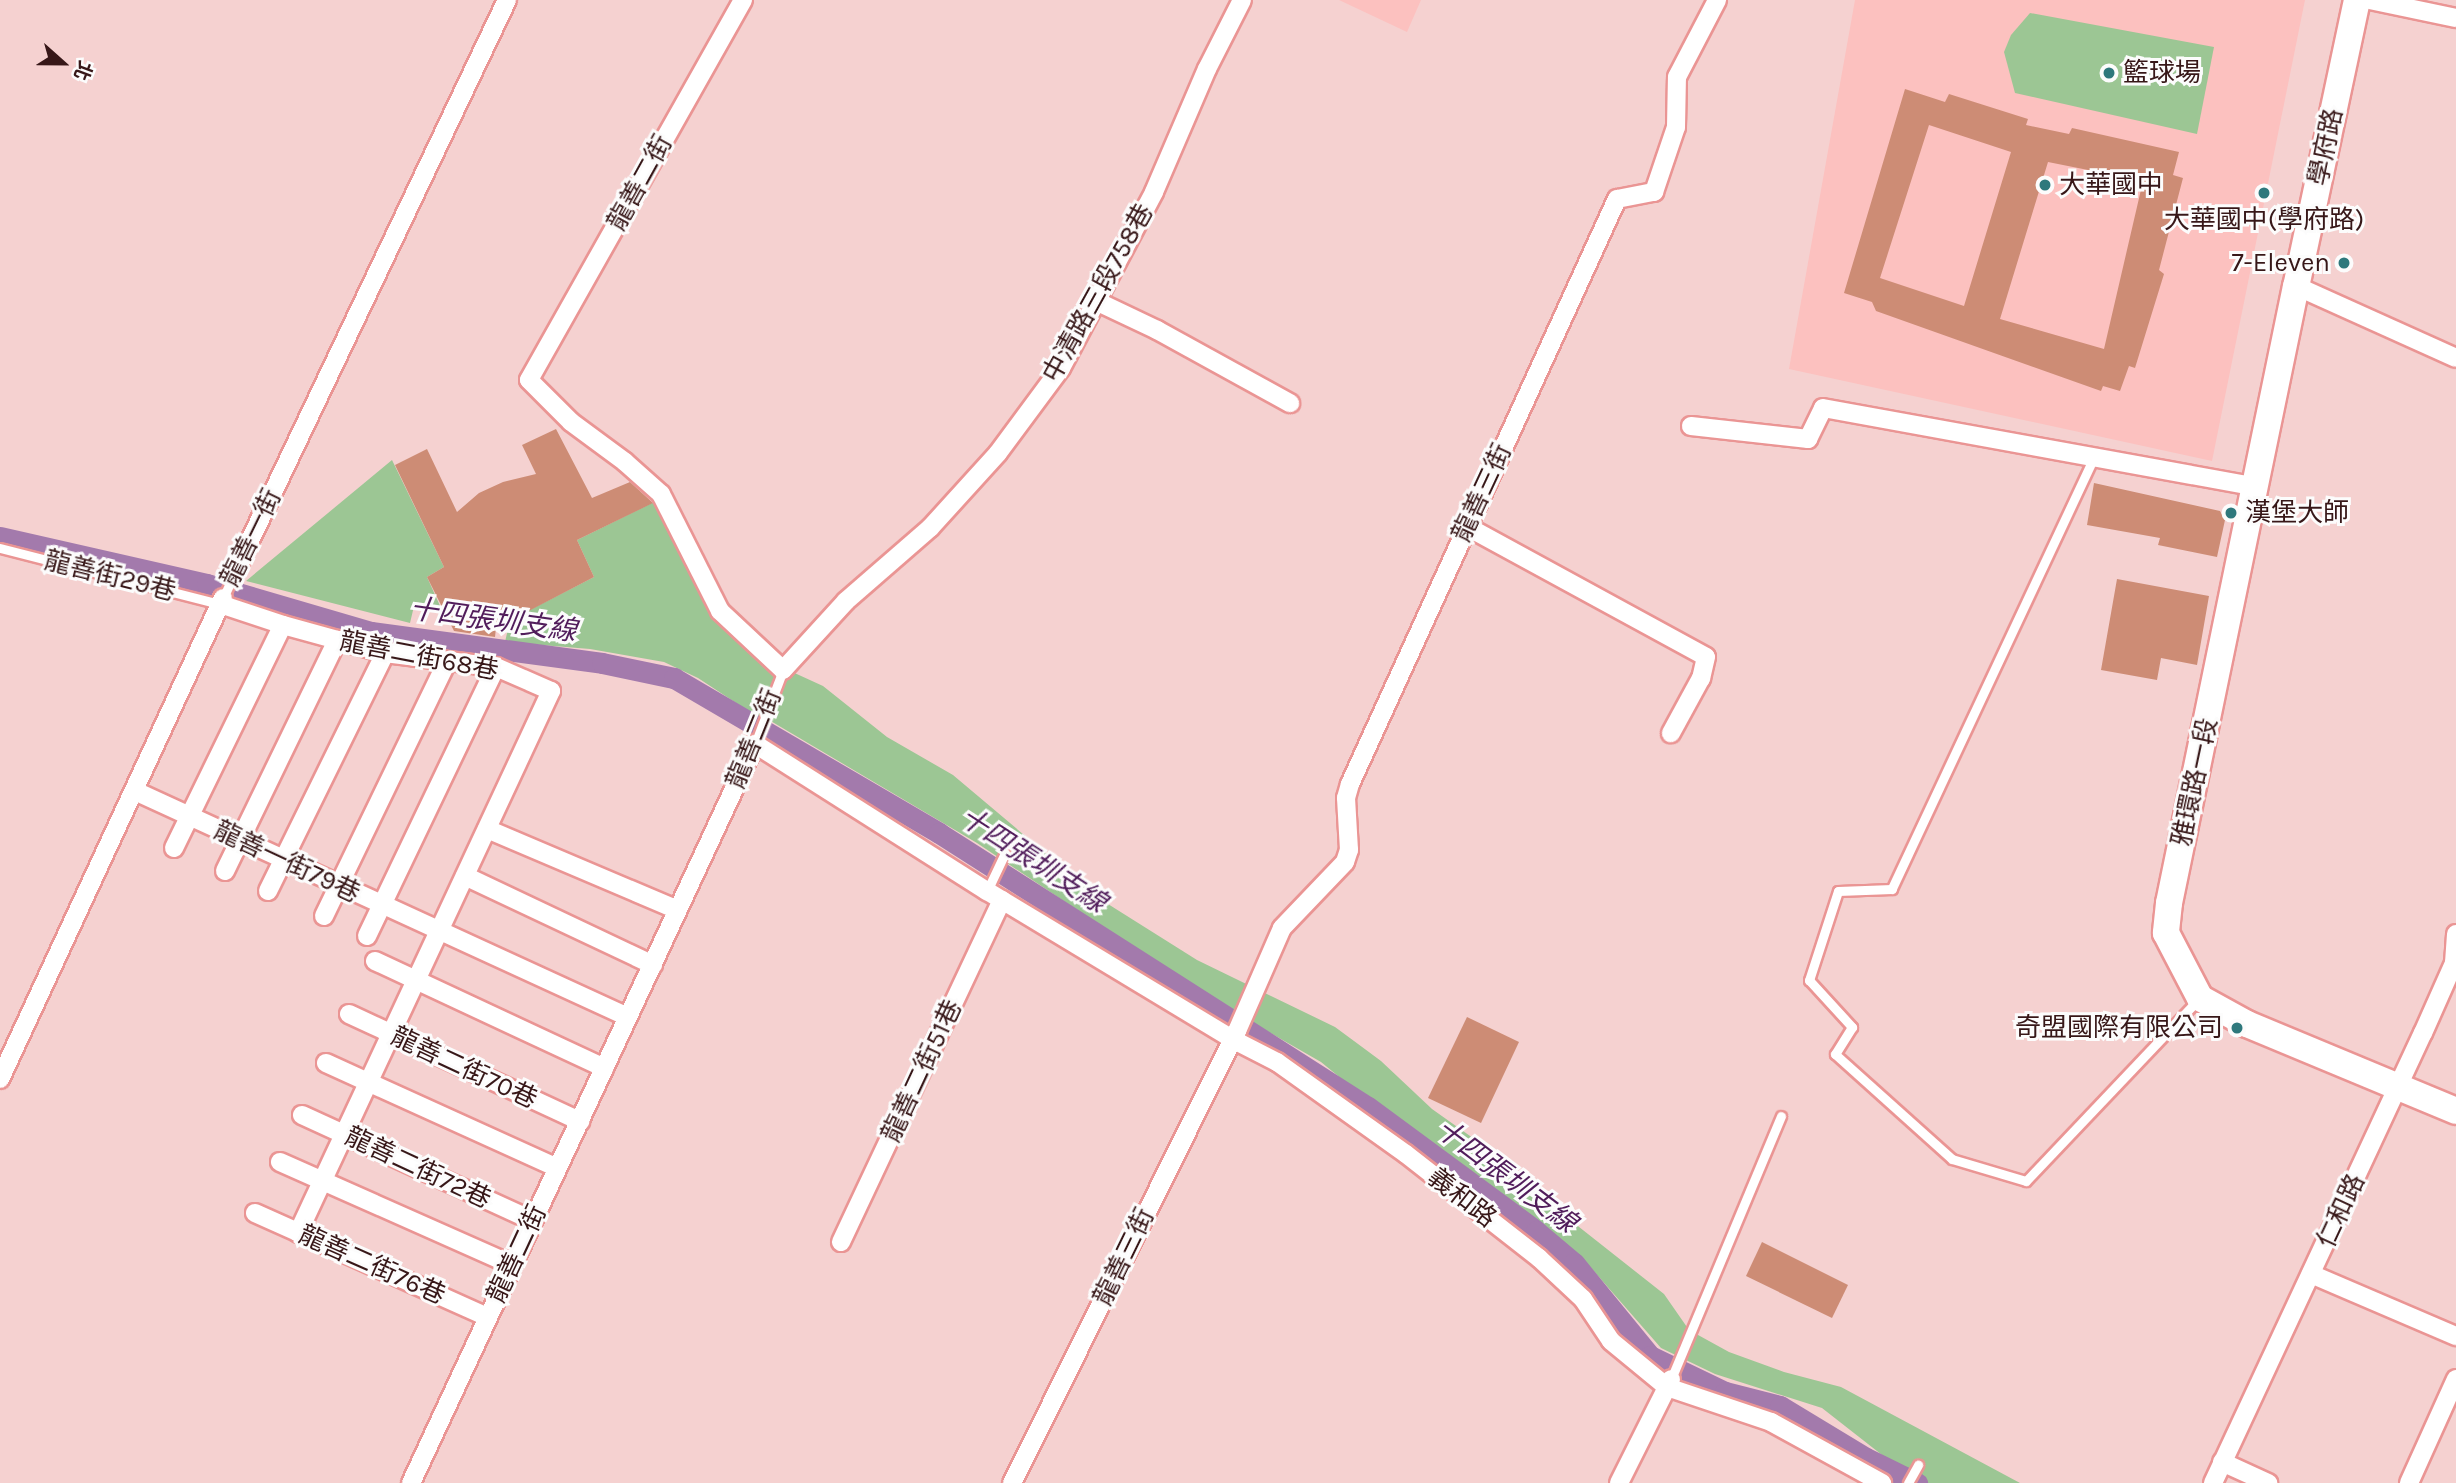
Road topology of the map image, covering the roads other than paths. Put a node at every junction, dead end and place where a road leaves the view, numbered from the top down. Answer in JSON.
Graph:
{"nodes":[{"id":1,"x":507,"y":0,"type":"edge"},
{"id":2,"x":743,"y":0,"type":"edge"},
{"id":3,"x":1241,"y":0,"type":"edge"},
{"id":4,"x":1717,"y":0,"type":"edge"},
{"id":5,"x":2357,"y":0,"type":"edge"},
{"id":6,"x":2370,"y":0,"type":"edge"},
{"id":7,"x":2456,"y":18,"type":"edge"},
{"id":8,"x":2296,"y":286,"type":"junction"},
{"id":9,"x":1096,"y":301,"type":"junction"},
{"id":10,"x":2456,"y":358,"type":"edge"},
{"id":11,"x":1290,"y":403,"type":"dead end"},
{"id":12,"x":1691,"y":426,"type":"dead end"},
{"id":13,"x":2094,"y":457,"type":"junction"},
{"id":14,"x":2257,"y":487,"type":"junction"},
{"id":15,"x":1466,"y":526,"type":"junction"},
{"id":16,"x":0,"y":548,"type":"edge"},
{"id":17,"x":236,"y":570,"type":"joint"},
{"id":18,"x":222,"y":601,"type":"junction"},
{"id":19,"x":283,"y":625,"type":"junction"},
{"id":20,"x":337,"y":640,"type":"junction"},
{"id":21,"x":385,"y":653,"type":"junction"},
{"id":22,"x":447,"y":661,"type":"junction"},
{"id":23,"x":496,"y":667,"type":"junction"},
{"id":24,"x":783,"y":670,"type":"junction"},
{"id":25,"x":1671,"y":733,"type":"dead end"},
{"id":26,"x":755,"y":744,"type":"junction"},
{"id":27,"x":135,"y":792,"type":"junction"},
{"id":28,"x":190,"y":817,"type":"junction"},
{"id":29,"x":487,"y":829,"type":"junction"},
{"id":30,"x":240,"y":840,"type":"junction"},
{"id":31,"x":174,"y":848,"type":"dead end"},
{"id":32,"x":1005,"y":853,"type":"dead end"},
{"id":33,"x":284,"y":860,"type":"junction"},
{"id":34,"x":225,"y":872,"type":"dead end"},
{"id":35,"x":465,"y":876,"type":"junction"},
{"id":36,"x":339,"y":886,"type":"junction"},
{"id":37,"x":268,"y":891,"type":"dead end"},
{"id":38,"x":994,"y":895,"type":"junction"},
{"id":39,"x":382,"y":905,"type":"junction"},
{"id":40,"x":678,"y":910,"type":"junction"},
{"id":41,"x":324,"y":916,"type":"dead end"},
{"id":42,"x":439,"y":932,"type":"junction"},
{"id":43,"x":2456,"y":934,"type":"edge"},
{"id":44,"x":367,"y":936,"type":"dead end"},
{"id":45,"x":374,"y":961,"type":"dead end"},
{"id":46,"x":653,"y":965,"type":"junction"},
{"id":47,"x":416,"y":981,"type":"junction"},
{"id":48,"x":2200,"y":998,"type":"junction"},
{"id":49,"x":349,"y":1014,"type":"dead end"},
{"id":50,"x":628,"y":1017,"type":"junction"},
{"id":51,"x":391,"y":1034,"type":"junction"},
{"id":52,"x":1234,"y":1035,"type":"junction"},
{"id":53,"x":326,"y":1063,"type":"dead end"},
{"id":54,"x":604,"y":1068,"type":"junction"},
{"id":55,"x":0,"y":1079,"type":"edge"},
{"id":56,"x":369,"y":1083,"type":"junction"},
{"id":57,"x":2399,"y":1088,"type":"junction"},
{"id":58,"x":2456,"y":1111,"type":"edge"},
{"id":59,"x":302,"y":1115,"type":"dead end"},
{"id":60,"x":1781,"y":1116,"type":"dead end"},
{"id":61,"x":580,"y":1121,"type":"junction"},
{"id":62,"x":344,"y":1134,"type":"junction"},
{"id":63,"x":280,"y":1162,"type":"dead end"},
{"id":64,"x":557,"y":1168,"type":"junction"},
{"id":65,"x":322,"y":1181,"type":"junction"},
{"id":66,"x":255,"y":1213,"type":"dead end"},
{"id":67,"x":533,"y":1221,"type":"junction"},
{"id":68,"x":298,"y":1233,"type":"junction"},
{"id":69,"x":841,"y":1241,"type":"dead end"},
{"id":70,"x":512,"y":1265,"type":"junction"},
{"id":71,"x":2311,"y":1275,"type":"junction"},
{"id":72,"x":488,"y":1317,"type":"junction"},
{"id":73,"x":2456,"y":1336,"type":"edge"},
{"id":74,"x":2456,"y":1379,"type":"edge"},
{"id":75,"x":1669,"y":1383,"type":"junction"},
{"id":76,"x":2222,"y":1462,"type":"junction"},
{"id":77,"x":1918,"y":1465,"type":"dead end"},
{"id":78,"x":411,"y":1483,"type":"edge"},
{"id":79,"x":1012,"y":1483,"type":"edge"},
{"id":80,"x":1619,"y":1483,"type":"edge"},
{"id":81,"x":1882,"y":1483,"type":"edge"},
{"id":82,"x":1908,"y":1483,"type":"edge"},
{"id":83,"x":2213,"y":1483,"type":"edge"},
{"id":84,"x":2268,"y":1483,"type":"edge"},
{"id":85,"x":2409,"y":1483,"type":"edge"}],
"edges":[{"from":1,"to":17,"type":"street","name":"龍善一街"},
{"from":2,"to":24,"type":"street","name":"龍善二街"},
{"from":3,"to":9,"type":"street","name":"中清路三段758巷"},
{"from":4,"to":15,"type":"street","name":"龍善三街"},
{"from":5,"to":8,"type":"street","name":"學府路"},
{"from":6,"to":7,"type":"street"},
{"from":8,"to":10,"type":"street"},
{"from":8,"to":14,"type":"street","name":"雅環路一段"},
{"from":9,"to":11,"type":"street"},
{"from":9,"to":24,"type":"street","name":"中清路三段758巷"},
{"from":12,"to":13,"type":"street"},
{"from":13,"to":14,"type":"street"},
{"from":13,"to":48,"type":"lane"},
{"from":14,"to":48,"type":"street","name":"雅環路一段"},
{"from":15,"to":25,"type":"street"},
{"from":15,"to":52,"type":"street","name":"龍善三街"},
{"from":16,"to":18,"type":"lane","name":"龍善街29巷"},
{"from":17,"to":18,"type":"lane","name":"龍善一街"},
{"from":18,"to":19,"type":"street","name":"龍善二街68巷"},
{"from":18,"to":27,"type":"street","name":"龍善一街"},
{"from":19,"to":20,"type":"street","name":"龍善二街68巷"},
{"from":19,"to":28,"type":"street"},
{"from":20,"to":21,"type":"street","name":"龍善二街68巷"},
{"from":20,"to":30,"type":"street"},
{"from":21,"to":22,"type":"street","name":"龍善二街68巷"},
{"from":21,"to":33,"type":"street"},
{"from":22,"to":23,"type":"street","name":"龍善二街68巷"},
{"from":22,"to":36,"type":"street"},
{"from":23,"to":29,"type":"street","name":"龍善二街68巷"},
{"from":23,"to":39,"type":"street"},
{"from":24,"to":26,"type":"lane","name":"龍善二街"},
{"from":26,"to":38,"type":"street"},
{"from":26,"to":40,"type":"street","name":"龍善二街"},
{"from":27,"to":28,"type":"street","name":"龍善一街79巷"},
{"from":27,"to":55,"type":"street","name":"龍善一街"},
{"from":28,"to":30,"type":"street","name":"龍善一街79巷"},
{"from":28,"to":31,"type":"street"},
{"from":29,"to":35,"type":"street","name":"龍善二街68巷"},
{"from":29,"to":40,"type":"street"},
{"from":30,"to":33,"type":"street","name":"龍善一街79巷"},
{"from":30,"to":34,"type":"street"},
{"from":32,"to":38,"type":"lane"},
{"from":33,"to":36,"type":"street","name":"龍善一街79巷"},
{"from":33,"to":37,"type":"street"},
{"from":35,"to":42,"type":"street","name":"龍善二街68巷"},
{"from":35,"to":46,"type":"street"},
{"from":36,"to":39,"type":"street","name":"龍善一街79巷"},
{"from":36,"to":41,"type":"street"},
{"from":38,"to":52,"type":"street"},
{"from":38,"to":69,"type":"street","name":"龍善二街51巷"},
{"from":39,"to":42,"type":"street","name":"龍善一街79巷"},
{"from":39,"to":44,"type":"street"},
{"from":40,"to":46,"type":"street","name":"龍善二街"},
{"from":42,"to":47,"type":"street","name":"龍善二街68巷"},
{"from":42,"to":50,"type":"street"},
{"from":43,"to":57,"type":"street","name":"仁和路"},
{"from":45,"to":47,"type":"street"},
{"from":46,"to":50,"type":"street","name":"龍善二街"},
{"from":47,"to":51,"type":"street","name":"龍善二街68巷"},
{"from":47,"to":54,"type":"street"},
{"from":48,"to":57,"type":"street"},
{"from":49,"to":51,"type":"street","name":"龍善二街70巷"},
{"from":50,"to":54,"type":"street","name":"龍善二街"},
{"from":51,"to":56,"type":"street","name":"龍善二街68巷"},
{"from":51,"to":61,"type":"street","name":"龍善二街70巷"},
{"from":52,"to":75,"type":"street","name":"義和路"},
{"from":52,"to":79,"type":"street","name":"龍善三街"},
{"from":53,"to":56,"type":"street"},
{"from":54,"to":61,"type":"street","name":"龍善二街"},
{"from":56,"to":62,"type":"street","name":"龍善二街68巷"},
{"from":56,"to":64,"type":"street"},
{"from":57,"to":58,"type":"street"},
{"from":57,"to":71,"type":"street","name":"仁和路"},
{"from":59,"to":62,"type":"street","name":"龍善二街72巷"},
{"from":60,"to":75,"type":"lane"},
{"from":61,"to":64,"type":"street","name":"龍善二街"},
{"from":62,"to":65,"type":"street","name":"龍善二街68巷"},
{"from":62,"to":67,"type":"street","name":"龍善二街72巷"},
{"from":63,"to":65,"type":"street"},
{"from":64,"to":67,"type":"street","name":"龍善二街"},
{"from":65,"to":68,"type":"street","name":"龍善二街68巷"},
{"from":65,"to":70,"type":"street"},
{"from":66,"to":68,"type":"street","name":"龍善二街76巷"},
{"from":67,"to":70,"type":"street","name":"龍善二街"},
{"from":68,"to":72,"type":"street","name":"龍善二街76巷"},
{"from":70,"to":72,"type":"street","name":"龍善二街"},
{"from":71,"to":73,"type":"street"},
{"from":71,"to":76,"type":"street","name":"仁和路"},
{"from":72,"to":78,"type":"street","name":"龍善二街"},
{"from":74,"to":85,"type":"street"},
{"from":75,"to":80,"type":"street"},
{"from":75,"to":81,"type":"street","name":"義和路"},
{"from":76,"to":83,"type":"street","name":"仁和路"},
{"from":76,"to":84,"type":"street"},
{"from":77,"to":82,"type":"lane"}]}
